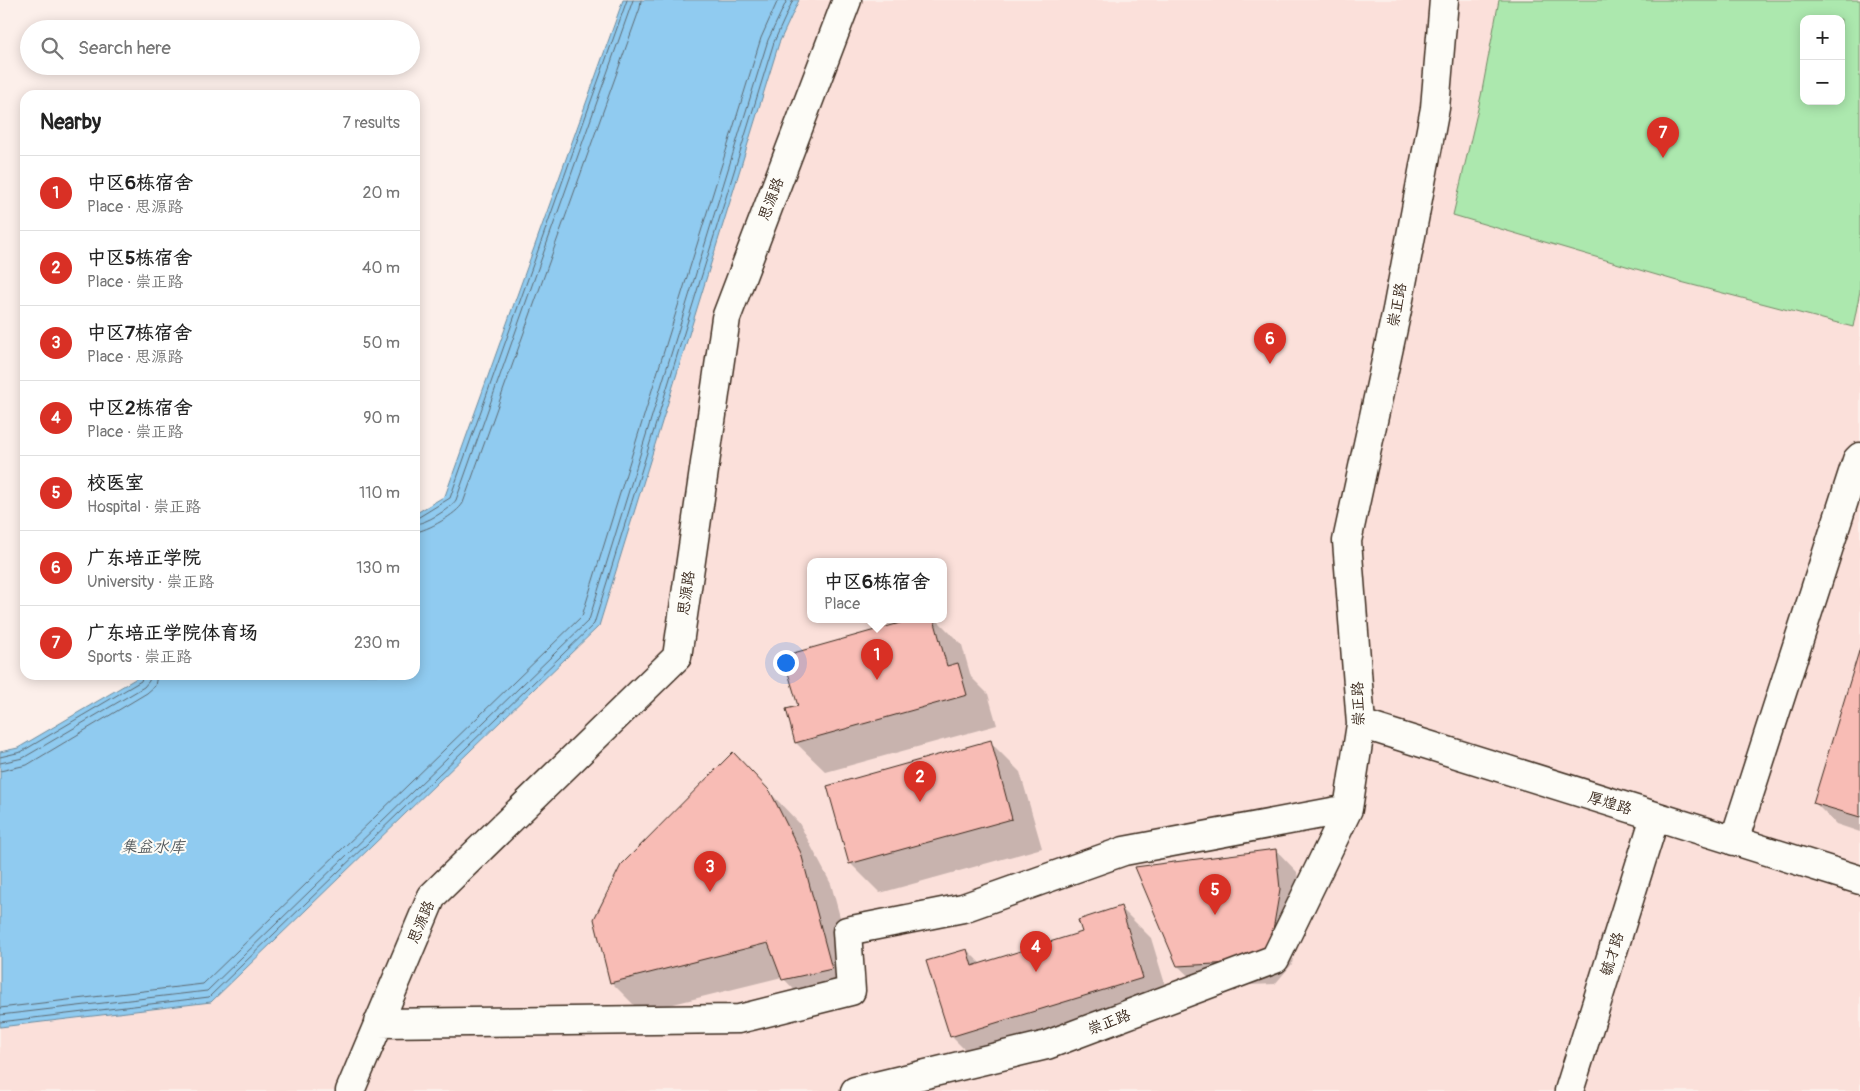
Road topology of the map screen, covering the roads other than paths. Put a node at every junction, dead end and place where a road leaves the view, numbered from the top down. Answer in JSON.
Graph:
{"nodes":[{"id":1,"x":847,"y":0,"type":"edge"},
{"id":2,"x":1444,"y":0,"type":"edge"},
{"id":3,"x":1860,"y":457,"type":"edge"},
{"id":4,"x":1361,"y":724,"type":"junction"},
{"id":5,"x":1348,"y":809,"type":"junction"},
{"id":6,"x":1655,"y":817,"type":"junction"},
{"id":7,"x":1734,"y":841,"type":"junction"},
{"id":8,"x":1860,"y":880,"type":"edge"},
{"id":9,"x":378,"y":1024,"type":"junction"},
{"id":10,"x":350,"y":1091,"type":"edge"},
{"id":11,"x":855,"y":1091,"type":"edge"},
{"id":12,"x":1569,"y":1091,"type":"edge"}],
"edges":[{"from":1,"to":9,"type":"street","name":"思源路"},
{"from":2,"to":4,"type":"street","name":"崇正路"},
{"from":3,"to":7,"type":"street"},
{"from":4,"to":5,"type":"street","name":"崇正路"},
{"from":4,"to":6,"type":"street","name":"厚煌路"},
{"from":5,"to":9,"type":"street"},
{"from":5,"to":11,"type":"street","name":"崇正路"},
{"from":6,"to":7,"type":"street","name":"厚煌路"},
{"from":6,"to":12,"type":"street","name":"毓才路"},
{"from":7,"to":8,"type":"street","name":"厚煌路"},
{"from":9,"to":10,"type":"street","name":"思源路"}]}
